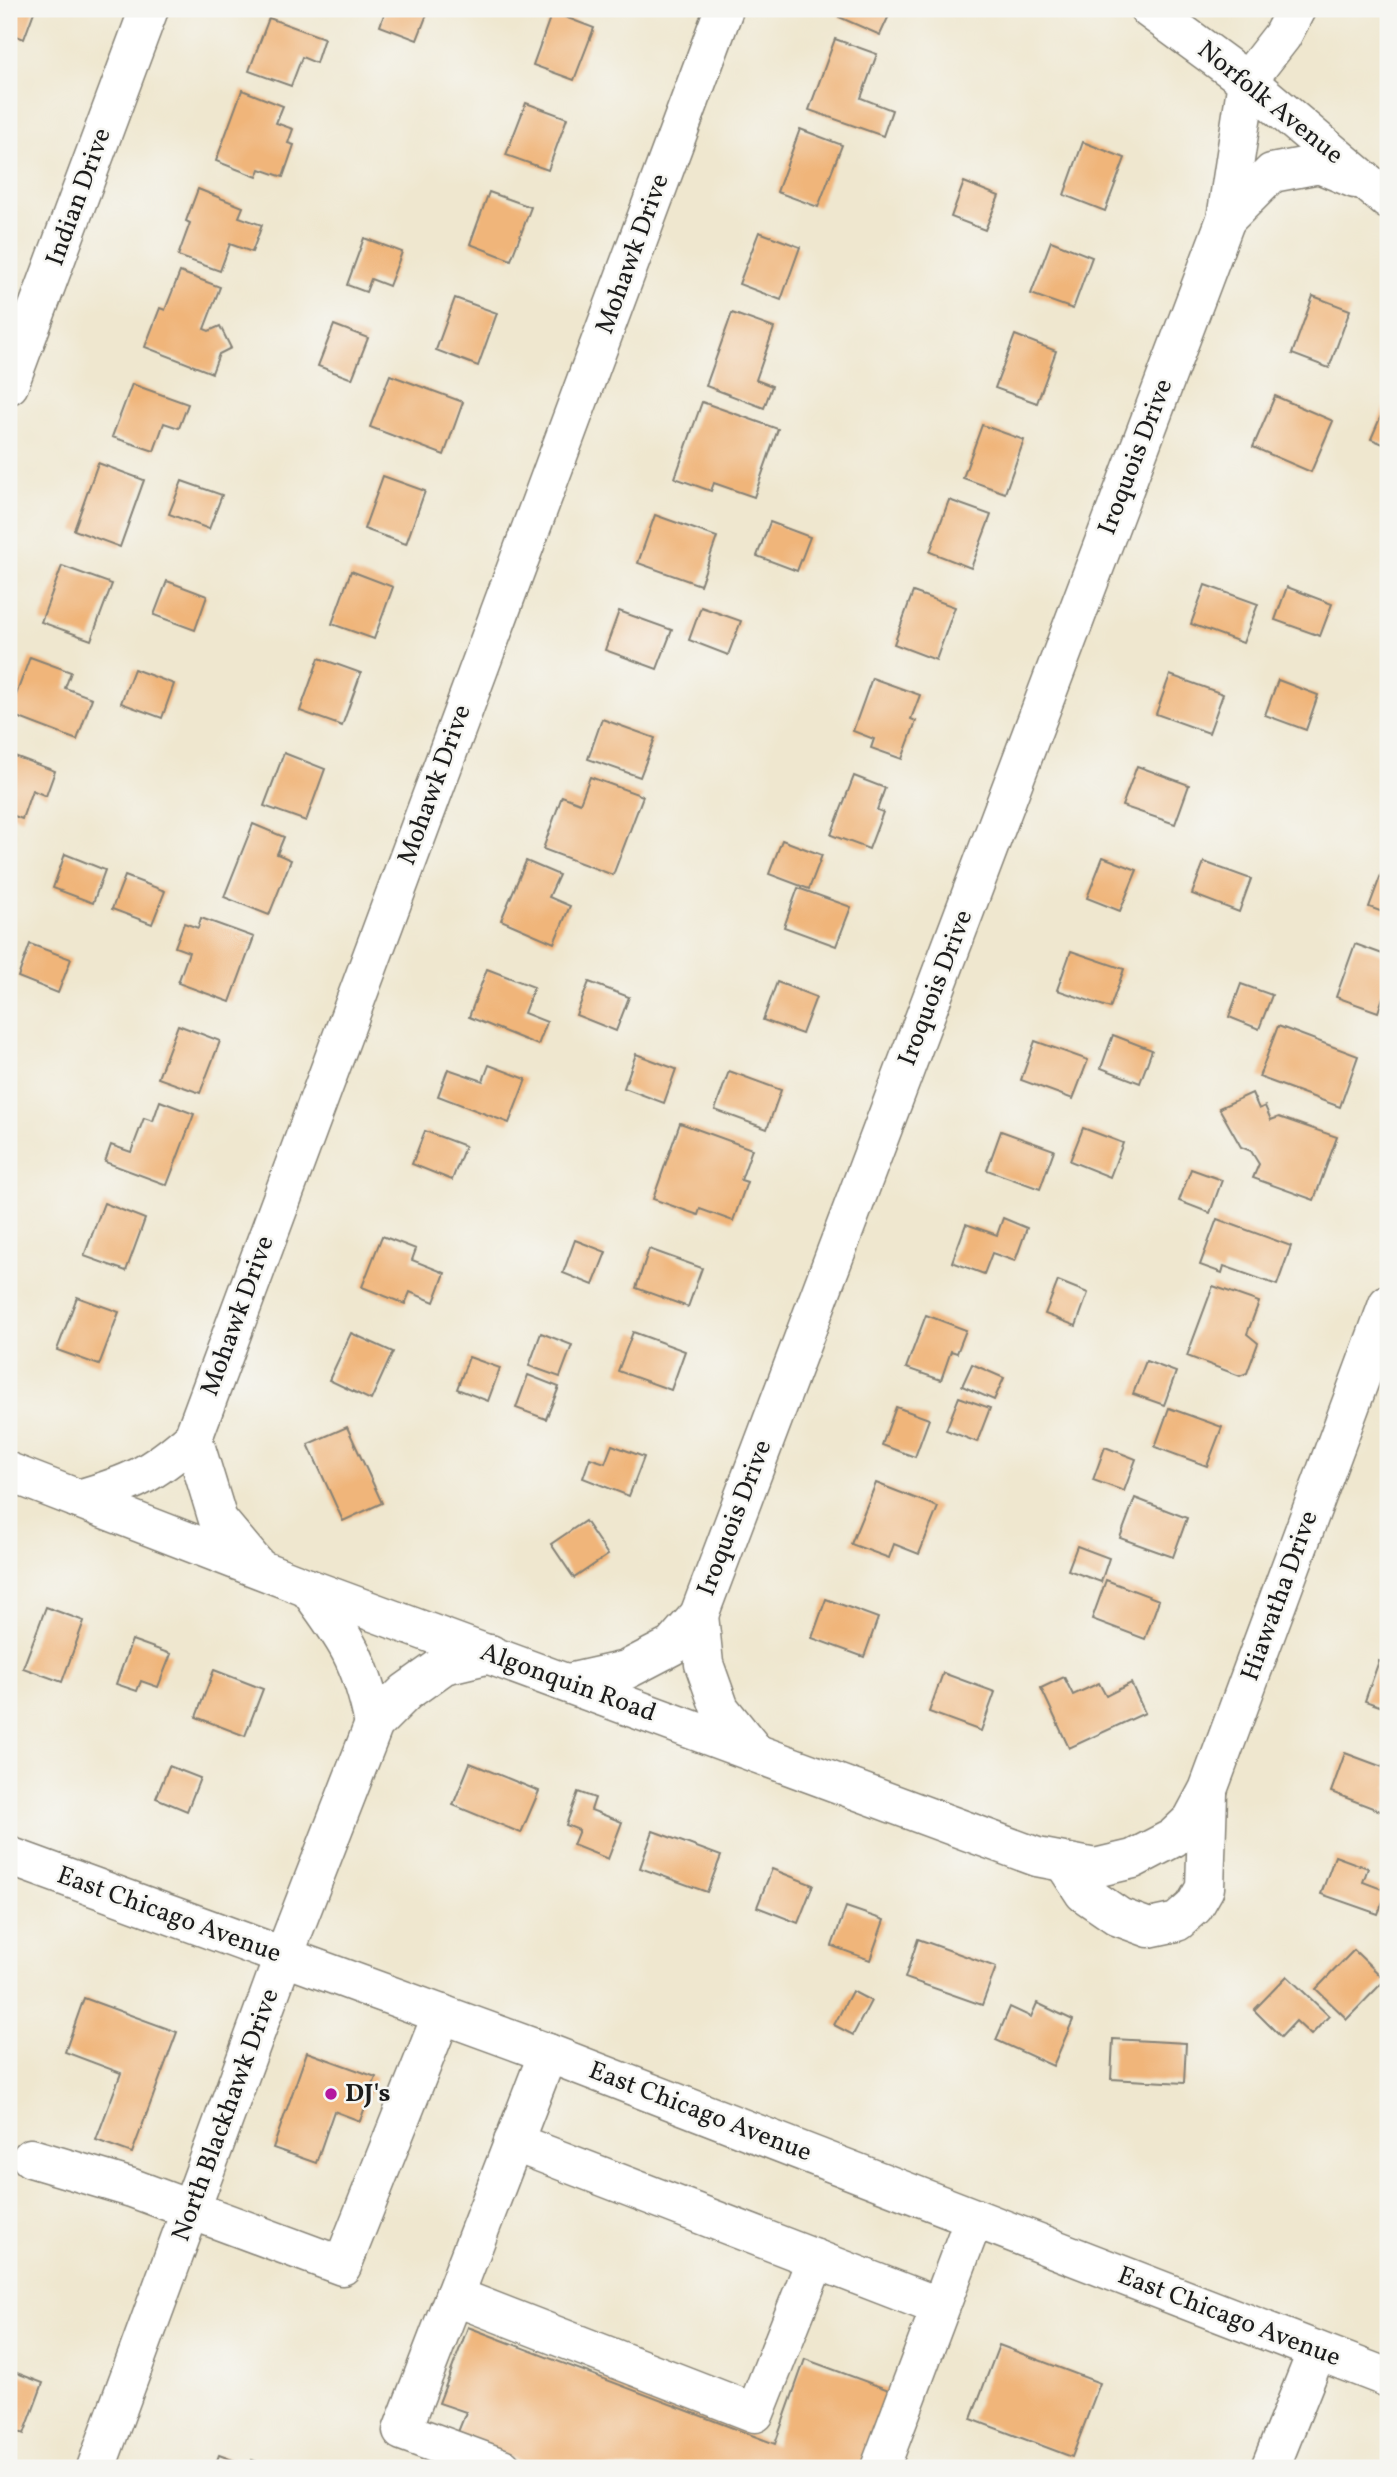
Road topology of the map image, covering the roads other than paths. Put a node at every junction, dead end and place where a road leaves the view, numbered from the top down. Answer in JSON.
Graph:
{"nodes":[{"id":1,"x":149,"y":9,"type":"edge"},
{"id":2,"x":724,"y":9,"type":"edge"},
{"id":3,"x":1149,"y":9,"type":"edge"},
{"id":4,"x":1296,"y":9,"type":"edge"},
{"id":5,"x":1247,"y":81,"type":"junction"},
{"id":6,"x":1381,"y":194,"type":"edge"},
{"id":7,"x":1226,"y":219,"type":"junction"},
{"id":8,"x":9,"y":385,"type":"edge"},
{"id":9,"x":1388,"y":1304,"type":"edge"},
{"id":10,"x":192,"y":1438,"type":"junction"},
{"id":11,"x":9,"y":1472,"type":"edge"},
{"id":12,"x":78,"y":1499,"type":"junction"},
{"id":13,"x":259,"y":1569,"type":"junction"},
{"id":14,"x":308,"y":1588,"type":"junction"},
{"id":15,"x":699,"y":1615,"type":"junction"},
{"id":16,"x":490,"y":1654,"type":"junction"},
{"id":17,"x":568,"y":1683,"type":"junction"},
{"id":18,"x":374,"y":1724,"type":"junction"},
{"id":19,"x":754,"y":1751,"type":"junction"},
{"id":20,"x":1208,"y":1790,"type":"junction"},
{"id":21,"x":9,"y":1856,"type":"edge"},
{"id":22,"x":1133,"y":1858,"type":"joint"},
{"id":23,"x":1065,"y":1864,"type":"junction"},
{"id":24,"x":283,"y":1958,"type":"junction"},
{"id":25,"x":442,"y":2014,"type":"junction"},
{"id":26,"x":548,"y":2053,"type":"junction"},
{"id":27,"x":513,"y":2142,"type":"junction"},
{"id":28,"x":31,"y":2158,"type":"dead end"},
{"id":29,"x":191,"y":2209,"type":"junction"},
{"id":30,"x":974,"y":2218,"type":"junction"},
{"id":31,"x":816,"y":2259,"type":"junction"},
{"id":32,"x":454,"y":2296,"type":"junction"},
{"id":33,"x":940,"y":2307,"type":"junction"},
{"id":34,"x":1317,"y":2351,"type":"junction"},
{"id":35,"x":1388,"y":2378,"type":"edge"},
{"id":36,"x":96,"y":2468,"type":"edge"},
{"id":37,"x":502,"y":2468,"type":"edge"},
{"id":38,"x":880,"y":2468,"type":"edge"},
{"id":39,"x":1270,"y":2468,"type":"edge"}],
"edges":[{"from":1,"to":8,"type":"street","name":"Indian Drive"},
{"from":2,"to":10,"type":"street","name":"Mohawk Drive"},
{"from":3,"to":5,"type":"street","name":"Norfolk Avenue"},
{"from":4,"to":5,"type":"street","name":"Iroquois Drive"},
{"from":5,"to":6,"type":"street","name":"Norfolk Avenue"},
{"from":5,"to":7,"type":"street","name":"Iroquois Drive"},
{"from":6,"to":7,"type":"street","name":"Iroquois Drive"},
{"from":7,"to":15,"type":"street","name":"Iroquois Drive"},
{"from":9,"to":20,"type":"street","name":"Hiawatha Drive"},
{"from":10,"to":12,"type":"street","name":"Mohawk Drive"},
{"from":10,"to":13,"type":"street"},
{"from":11,"to":12,"type":"street","name":"Algonquin Road"},
{"from":12,"to":13,"type":"street","name":"Algonquin Road"},
{"from":13,"to":14,"type":"street","name":"Algonquin Road"},
{"from":14,"to":16,"type":"street","name":"Algonquin Road"},
{"from":14,"to":18,"type":"street"},
{"from":15,"to":17,"type":"street","name":"Iroquois Drive"},
{"from":15,"to":19,"type":"street"},
{"from":16,"to":17,"type":"street","name":"Algonquin Road"},
{"from":16,"to":18,"type":"street","name":"North Blackhawk Drive"},
{"from":17,"to":19,"type":"street","name":"Algonquin Road"},
{"from":18,"to":24,"type":"street","name":"North Blackhawk Drive"},
{"from":19,"to":23,"type":"street","name":"Algonquin Road"},
{"from":20,"to":22,"type":"street","name":"Hiawatha Drive"},
{"from":20,"to":23,"type":"street"},
{"from":21,"to":24,"type":"street","name":"East Chicago Avenue"},
{"from":22,"to":23,"type":"street","name":"Algonquin Road"},
{"from":24,"to":25,"type":"street","name":"East Chicago Avenue"},
{"from":24,"to":29,"type":"street","name":"North Blackhawk Drive"},
{"from":25,"to":26,"type":"street","name":"East Chicago Avenue"},
{"from":25,"to":29,"type":"street"},
{"from":26,"to":27,"type":"street"},
{"from":26,"to":30,"type":"street","name":"East Chicago Avenue"},
{"from":27,"to":31,"type":"street"},
{"from":27,"to":32,"type":"street"},
{"from":28,"to":29,"type":"street"},
{"from":29,"to":36,"type":"street","name":"North Blackhawk Drive"},
{"from":30,"to":33,"type":"street"},
{"from":30,"to":34,"type":"street","name":"East Chicago Avenue"},
{"from":31,"to":32,"type":"street"},
{"from":31,"to":33,"type":"street"},
{"from":32,"to":37,"type":"street"},
{"from":33,"to":38,"type":"street"},
{"from":34,"to":35,"type":"street","name":"East Chicago Avenue"},
{"from":34,"to":39,"type":"street"}]}
